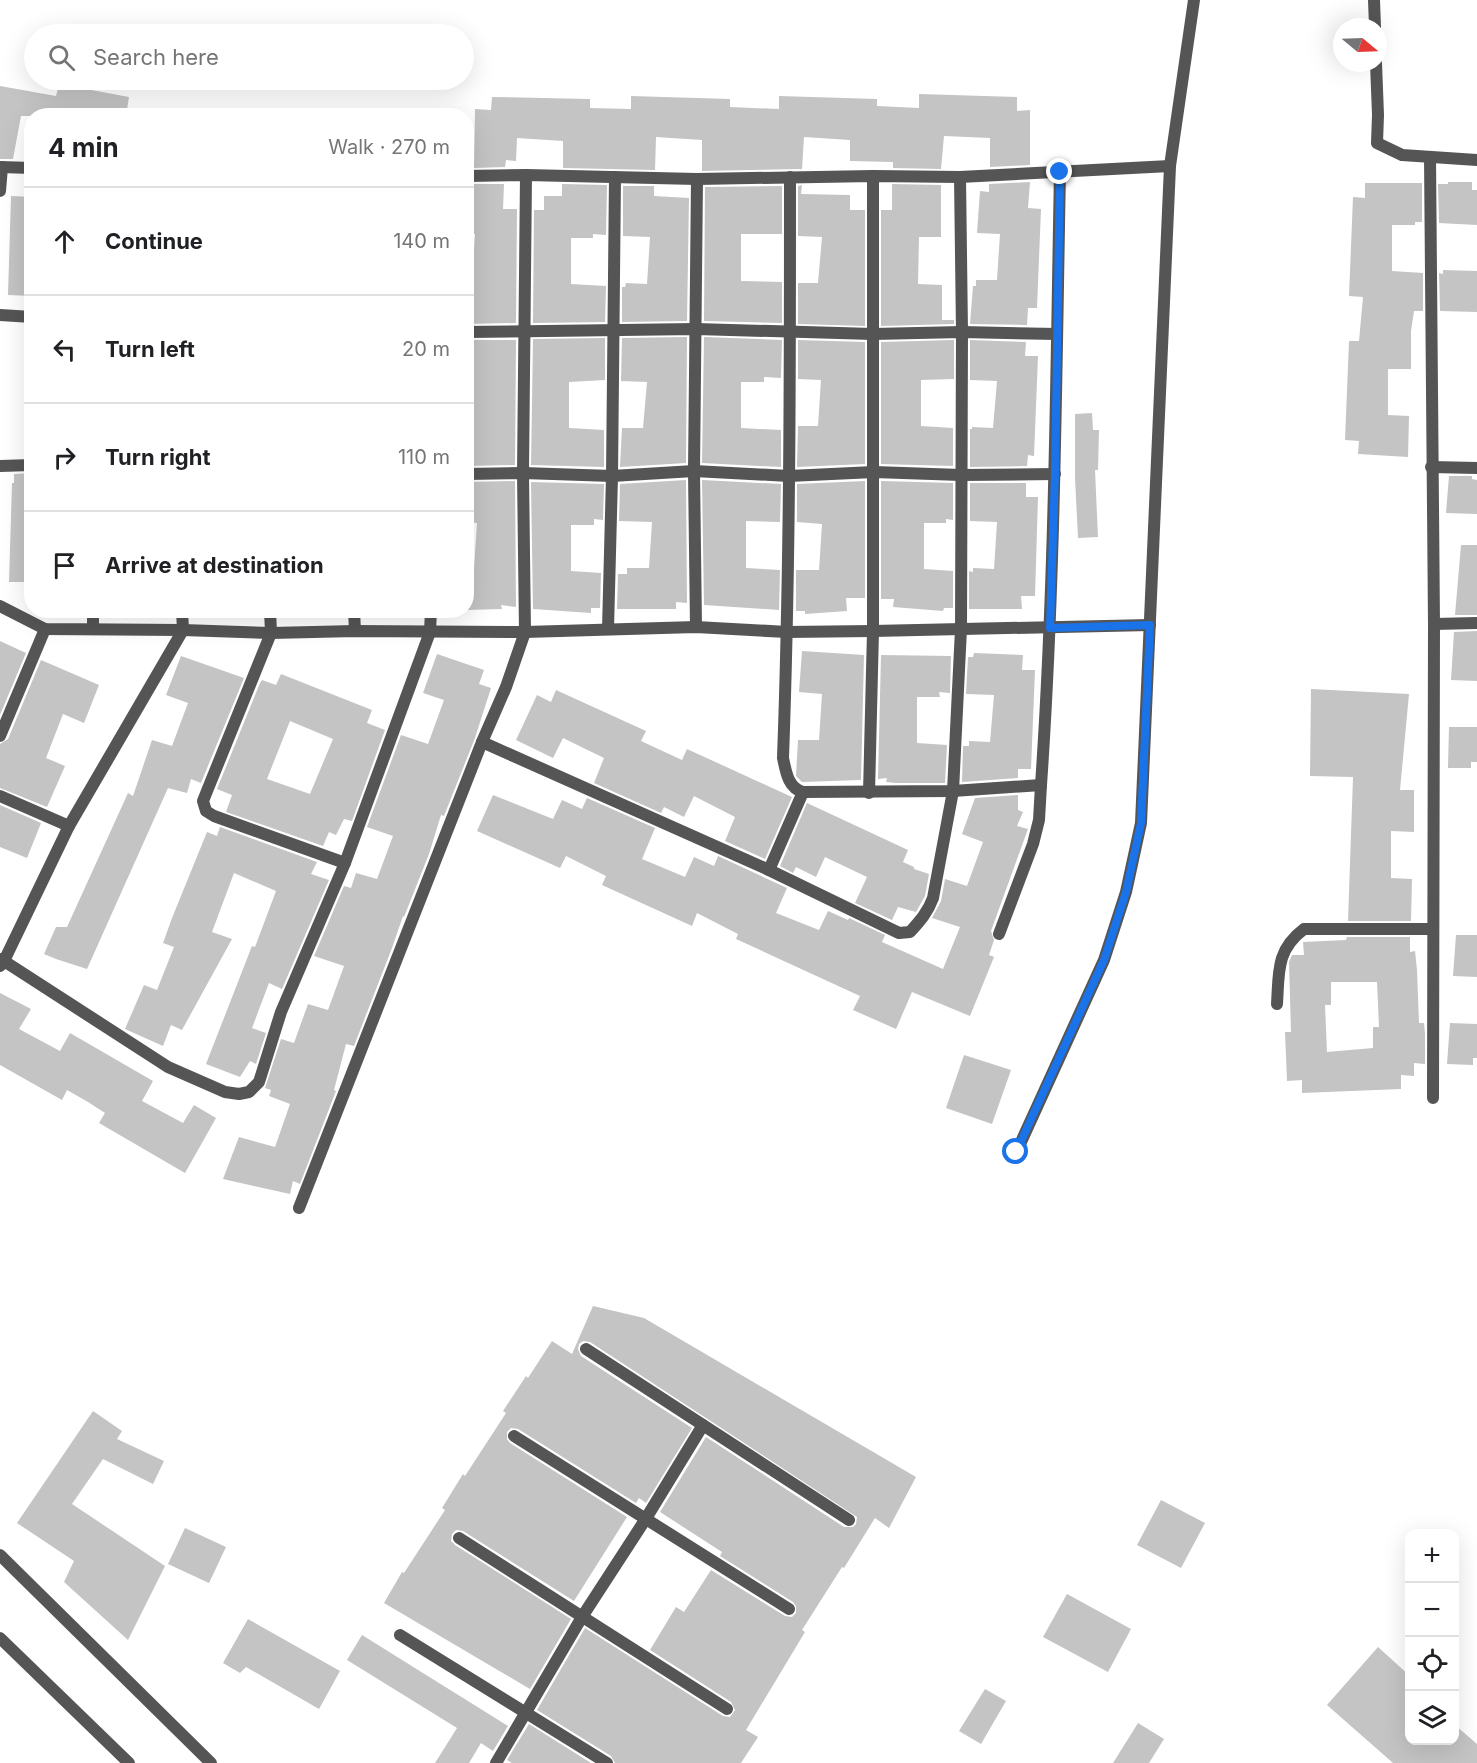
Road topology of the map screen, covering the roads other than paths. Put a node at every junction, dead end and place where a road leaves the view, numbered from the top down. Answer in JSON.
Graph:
{"nodes":[{"id":1,"x":1194,"y":0,"type":"edge"},
{"id":2,"x":1374,"y":0,"type":"edge"},
{"id":3,"x":1375,"y":18,"type":"edge"},
{"id":4,"x":1376,"y":72,"type":"edge"},
{"id":5,"x":1430,"y":156,"type":"junction"},
{"id":6,"x":1477,"y":160,"type":"edge"},
{"id":7,"x":1170,"y":166,"type":"junction"},
{"id":8,"x":1,"y":167,"type":"edge"},
{"id":9,"x":24,"y":168,"type":"edge"},
{"id":10,"x":1060,"y":172,"type":"junction"},
{"id":11,"x":526,"y":175,"type":"junction"},
{"id":12,"x":474,"y":176,"type":"edge"},
{"id":13,"x":873,"y":176,"type":"junction"},
{"id":14,"x":615,"y":177,"type":"junction"},
{"id":15,"x":790,"y":177,"type":"junction"},
{"id":16,"x":960,"y":177,"type":"junction"},
{"id":17,"x":697,"y":178,"type":"junction"},
{"id":18,"x":0,"y":191,"type":"edge"},
{"id":19,"x":0,"y":315,"type":"edge"},
{"id":20,"x":24,"y":316,"type":"edge"},
{"id":21,"x":615,"y":329,"type":"junction"},
{"id":22,"x":696,"y":329,"type":"junction"},
{"id":23,"x":525,"y":331,"type":"junction"},
{"id":24,"x":790,"y":331,"type":"junction"},
{"id":25,"x":474,"y":332,"type":"edge"},
{"id":26,"x":962,"y":332,"type":"junction"},
{"id":27,"x":873,"y":334,"type":"junction"},
{"id":28,"x":1057,"y":334,"type":"junction"},
{"id":29,"x":24,"y":465,"type":"edge"},
{"id":30,"x":0,"y":466,"type":"edge"},
{"id":31,"x":1431,"y":467,"type":"junction"},
{"id":32,"x":1477,"y":468,"type":"edge"},
{"id":33,"x":694,"y":471,"type":"junction"},
{"id":34,"x":874,"y":472,"type":"junction"},
{"id":35,"x":523,"y":473,"type":"junction"},
{"id":36,"x":474,"y":474,"type":"edge"},
{"id":37,"x":1055,"y":474,"type":"junction"},
{"id":38,"x":961,"y":475,"type":"junction"},
{"id":39,"x":612,"y":476,"type":"junction"},
{"id":40,"x":789,"y":476,"type":"junction"},
{"id":41,"x":0,"y":606,"type":"edge"},
{"id":42,"x":93,"y":618,"type":"edge"},
{"id":43,"x":182,"y":618,"type":"edge"},
{"id":44,"x":270,"y":618,"type":"edge"},
{"id":45,"x":354,"y":618,"type":"edge"},
{"id":46,"x":431,"y":618,"type":"edge"},
{"id":47,"x":1477,"y":623,"type":"edge"},
{"id":48,"x":1434,"y":624,"type":"junction"},
{"id":49,"x":1150,"y":625,"type":"junction"},
{"id":50,"x":696,"y":627,"type":"junction"},
{"id":51,"x":93,"y":628,"type":"junction"},
{"id":52,"x":1050,"y":628,"type":"junction"},
{"id":53,"x":45,"y":629,"type":"junction"},
{"id":54,"x":608,"y":629,"type":"junction"},
{"id":55,"x":961,"y":629,"type":"junction"},
{"id":56,"x":183,"y":630,"type":"junction"},
{"id":57,"x":355,"y":631,"type":"junction"},
{"id":58,"x":873,"y":631,"type":"junction"},
{"id":59,"x":430,"y":632,"type":"junction"},
{"id":60,"x":525,"y":632,"type":"junction"},
{"id":61,"x":787,"y":632,"type":"junction"},
{"id":62,"x":271,"y":633,"type":"junction"},
{"id":63,"x":0,"y":736,"type":"edge"},
{"id":64,"x":483,"y":742,"type":"junction"},
{"id":65,"x":1041,"y":785,"type":"junction"},
{"id":66,"x":953,"y":791,"type":"junction"},
{"id":67,"x":803,"y":792,"type":"junction"},
{"id":68,"x":869,"y":793,"type":"junction"},
{"id":69,"x":0,"y":796,"type":"edge"},
{"id":70,"x":69,"y":826,"type":"junction"},
{"id":71,"x":345,"y":863,"type":"junction"},
{"id":72,"x":769,"y":870,"type":"junction"},
{"id":73,"x":1433,"y":929,"type":"junction"},
{"id":74,"x":999,"y":934,"type":"dead end"},
{"id":75,"x":1,"y":962,"type":"edge"},
{"id":76,"x":1277,"y":1004,"type":"dead end"},
{"id":77,"x":1433,"y":1098,"type":"dead end"},
{"id":78,"x":1016,"y":1152,"type":"dead end"},
{"id":79,"x":299,"y":1208,"type":"dead end"},
{"id":80,"x":586,"y":1348,"type":"dead end"},
{"id":81,"x":703,"y":1425,"type":"junction"},
{"id":82,"x":514,"y":1436,"type":"dead end"},
{"id":83,"x":645,"y":1520,"type":"junction"},
{"id":84,"x":849,"y":1520,"type":"dead end"},
{"id":85,"x":459,"y":1538,"type":"dead end"},
{"id":86,"x":0,"y":1556,"type":"edge"},
{"id":87,"x":789,"y":1609,"type":"dead end"},
{"id":88,"x":582,"y":1617,"type":"junction"},
{"id":89,"x":400,"y":1635,"type":"dead end"},
{"id":90,"x":0,"y":1638,"type":"edge"},
{"id":91,"x":727,"y":1708,"type":"dead end"},
{"id":92,"x":527,"y":1712,"type":"junction"},
{"id":93,"x":129,"y":1763,"type":"edge"},
{"id":94,"x":211,"y":1763,"type":"edge"},
{"id":95,"x":496,"y":1763,"type":"edge"},
{"id":96,"x":607,"y":1763,"type":"edge"}],
"edges":[{"from":1,"to":7,"type":"street"},
{"from":2,"to":3,"type":"street"},
{"from":4,"to":5,"type":"street"},
{"from":5,"to":6,"type":"street"},
{"from":5,"to":31,"type":"street"},
{"from":7,"to":10,"type":"street"},
{"from":7,"to":49,"type":"street"},
{"from":8,"to":9,"type":"street"},
{"from":8,"to":18,"type":"street"},
{"from":10,"to":16,"type":"street"},
{"from":10,"to":28,"type":"street"},
{"from":11,"to":12,"type":"street"},
{"from":11,"to":14,"type":"street"},
{"from":11,"to":23,"type":"street"},
{"from":13,"to":15,"type":"street"},
{"from":13,"to":16,"type":"street"},
{"from":13,"to":27,"type":"street"},
{"from":14,"to":17,"type":"street"},
{"from":14,"to":21,"type":"street"},
{"from":15,"to":17,"type":"street"},
{"from":15,"to":24,"type":"street"},
{"from":16,"to":26,"type":"street"},
{"from":17,"to":22,"type":"street"},
{"from":19,"to":20,"type":"street"},
{"from":21,"to":22,"type":"street"},
{"from":21,"to":23,"type":"street"},
{"from":21,"to":39,"type":"street"},
{"from":22,"to":24,"type":"street"},
{"from":22,"to":33,"type":"street"},
{"from":23,"to":25,"type":"street"},
{"from":23,"to":35,"type":"street"},
{"from":24,"to":27,"type":"street"},
{"from":24,"to":40,"type":"street"},
{"from":26,"to":27,"type":"street"},
{"from":26,"to":28,"type":"street"},
{"from":26,"to":38,"type":"street"},
{"from":27,"to":34,"type":"street"},
{"from":28,"to":37,"type":"street"},
{"from":29,"to":30,"type":"street"},
{"from":31,"to":32,"type":"street"},
{"from":31,"to":48,"type":"street"},
{"from":33,"to":39,"type":"street"},
{"from":33,"to":40,"type":"street"},
{"from":33,"to":50,"type":"street"},
{"from":34,"to":38,"type":"street"},
{"from":34,"to":40,"type":"street"},
{"from":34,"to":58,"type":"street"},
{"from":35,"to":36,"type":"street"},
{"from":35,"to":39,"type":"street"},
{"from":35,"to":60,"type":"street"},
{"from":37,"to":38,"type":"street"},
{"from":37,"to":52,"type":"street"},
{"from":38,"to":55,"type":"street"},
{"from":39,"to":54,"type":"street"},
{"from":40,"to":61,"type":"street"},
{"from":41,"to":53,"type":"street"},
{"from":42,"to":51,"type":"street"},
{"from":43,"to":56,"type":"street"},
{"from":44,"to":62,"type":"street"},
{"from":45,"to":57,"type":"street"},
{"from":46,"to":59,"type":"street"},
{"from":47,"to":48,"type":"street"},
{"from":48,"to":73,"type":"street"},
{"from":49,"to":52,"type":"street"},
{"from":49,"to":78,"type":"street"},
{"from":50,"to":54,"type":"street"},
{"from":50,"to":61,"type":"street"},
{"from":51,"to":53,"type":"street"},
{"from":51,"to":56,"type":"street"},
{"from":52,"to":55,"type":"street"},
{"from":52,"to":65,"type":"street"},
{"from":53,"to":63,"type":"street"},
{"from":54,"to":60,"type":"street"},
{"from":55,"to":58,"type":"street"},
{"from":55,"to":66,"type":"street"},
{"from":56,"to":62,"type":"street"},
{"from":56,"to":70,"type":"street"},
{"from":57,"to":59,"type":"street"},
{"from":57,"to":62,"type":"street"},
{"from":58,"to":61,"type":"street"},
{"from":58,"to":68,"type":"street"},
{"from":59,"to":60,"type":"street"},
{"from":59,"to":71,"type":"street"},
{"from":60,"to":64,"type":"street"},
{"from":61,"to":67,"type":"street"},
{"from":62,"to":71,"type":"street"},
{"from":64,"to":72,"type":"street"},
{"from":64,"to":79,"type":"street"},
{"from":65,"to":66,"type":"street"},
{"from":65,"to":74,"type":"street"},
{"from":66,"to":68,"type":"street"},
{"from":66,"to":72,"type":"street"},
{"from":67,"to":68,"type":"street"},
{"from":67,"to":72,"type":"street"},
{"from":69,"to":70,"type":"street"},
{"from":70,"to":75,"type":"street"},
{"from":71,"to":75,"type":"street"},
{"from":73,"to":76,"type":"street"},
{"from":73,"to":77,"type":"street"},
{"from":80,"to":81,"type":"street"},
{"from":81,"to":83,"type":"street"},
{"from":81,"to":84,"type":"street"},
{"from":82,"to":83,"type":"street"},
{"from":83,"to":87,"type":"street"},
{"from":83,"to":88,"type":"street"},
{"from":85,"to":88,"type":"street"},
{"from":86,"to":94,"type":"street"},
{"from":88,"to":91,"type":"street"},
{"from":88,"to":92,"type":"street"},
{"from":89,"to":92,"type":"street"},
{"from":90,"to":93,"type":"street"},
{"from":92,"to":95,"type":"street"},
{"from":92,"to":96,"type":"street"}]}
